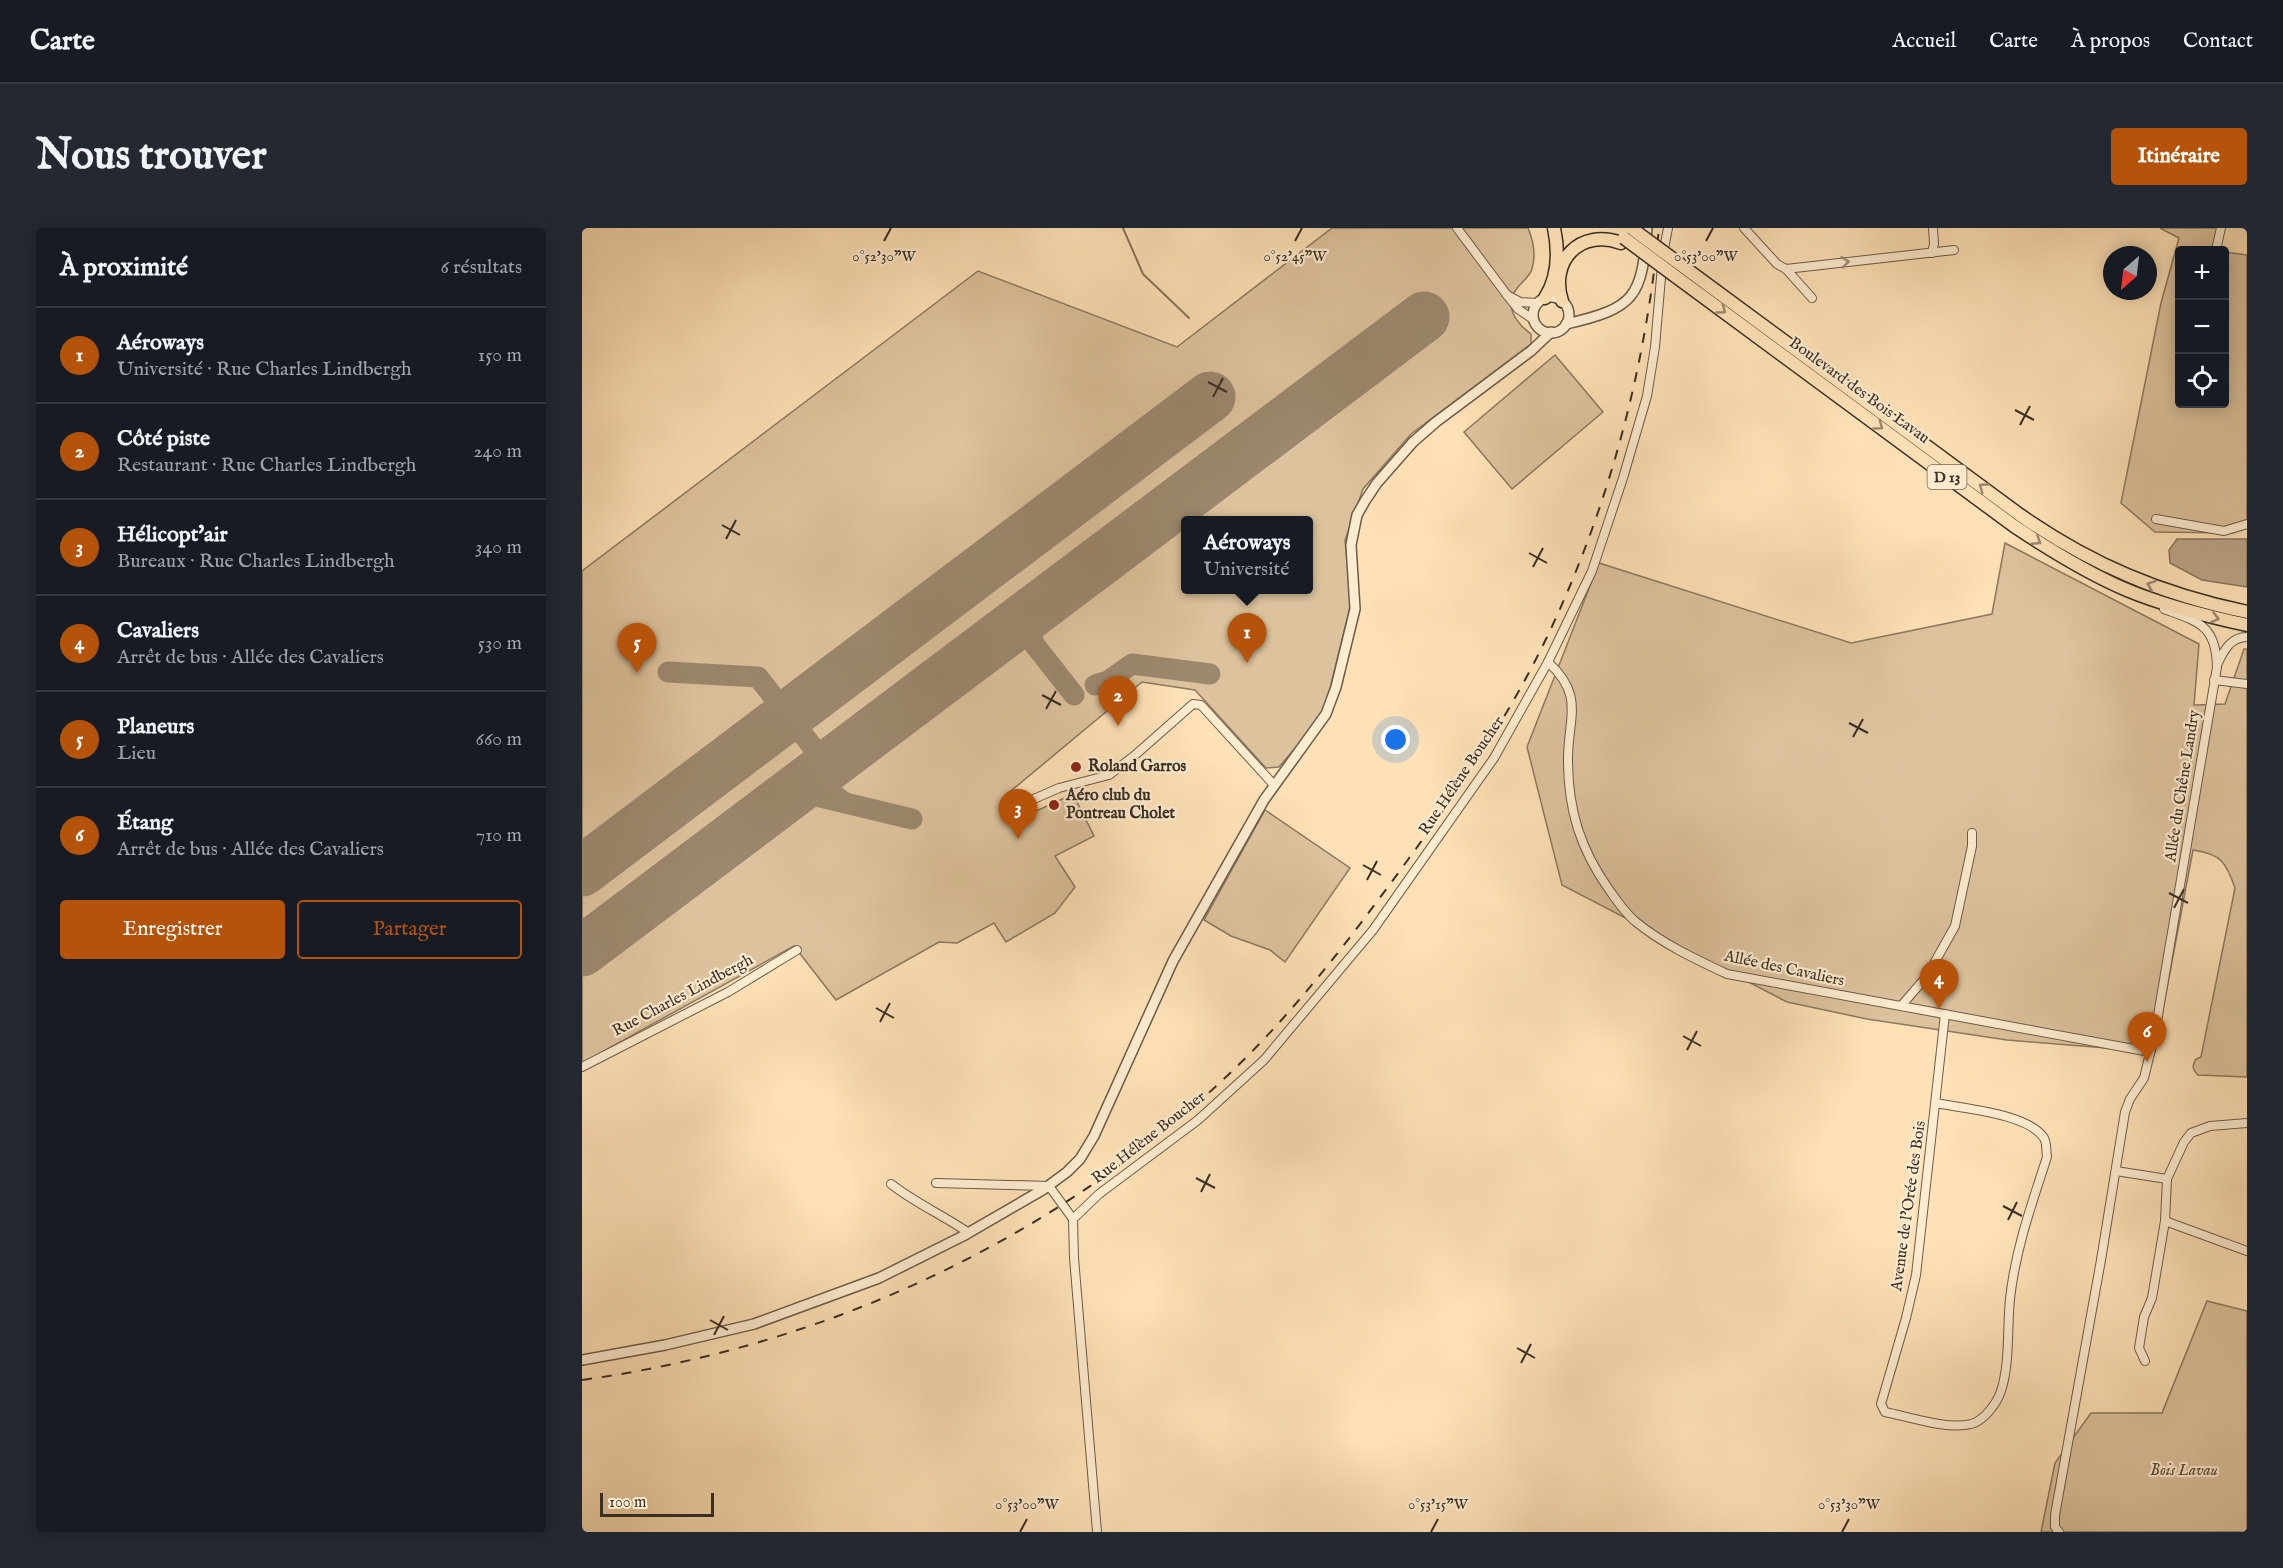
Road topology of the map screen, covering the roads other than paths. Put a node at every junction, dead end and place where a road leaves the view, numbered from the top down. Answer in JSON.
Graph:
{"nodes":[{"id":1,"x":1457,"y":228,"type":"edge"},
{"id":2,"x":1554,"y":228,"type":"edge"},
{"id":3,"x":1611,"y":228,"type":"edge"},
{"id":4,"x":1647,"y":228,"type":"edge"},
{"id":5,"x":1668,"y":228,"type":"edge"},
{"id":6,"x":1744,"y":228,"type":"edge"},
{"id":7,"x":1933,"y":228,"type":"edge"},
{"id":8,"x":2221,"y":228,"type":"edge"},
{"id":9,"x":1625,"y":236,"type":"edge"},
{"id":10,"x":2217,"y":246,"type":"edge"},
{"id":11,"x":1954,"y":250,"type":"dead end"},
{"id":12,"x":1932,"y":253,"type":"junction"},
{"id":13,"x":1786,"y":269,"type":"junction"},
{"id":14,"x":1678,"y":270,"type":"junction"},
{"id":15,"x":1507,"y":295,"type":"junction"},
{"id":16,"x":1812,"y":298,"type":"dead end"},
{"id":17,"x":1541,"y":300,"type":"junction"},
{"id":18,"x":1565,"y":306,"type":"junction"},
{"id":19,"x":1593,"y":317,"type":"junction"},
{"id":20,"x":1536,"y":323,"type":"junction"},
{"id":21,"x":1566,"y":324,"type":"junction"},
{"id":22,"x":1551,"y":332,"type":"junction"},
{"id":23,"x":1536,"y":346,"type":"junction"},
{"id":24,"x":2156,"y":519,"type":"dead end"},
{"id":25,"x":2247,"y":524,"type":"edge"},
{"id":26,"x":2129,"y":591,"type":"junction"},
{"id":27,"x":2247,"y":612,"type":"edge"},
{"id":28,"x":2247,"y":626,"type":"edge"},
{"id":29,"x":2247,"y":637,"type":"edge"},
{"id":30,"x":1548,"y":662,"type":"junction"},
{"id":31,"x":2217,"y":667,"type":"junction"},
{"id":32,"x":2214,"y":680,"type":"junction"},
{"id":33,"x":2247,"y":684,"type":"edge"},
{"id":34,"x":1274,"y":785,"type":"junction"},
{"id":35,"x":1020,"y":805,"type":"dead end"},
{"id":36,"x":1972,"y":833,"type":"dead end"},
{"id":37,"x":797,"y":950,"type":"dead end"},
{"id":38,"x":1901,"y":1006,"type":"junction"},
{"id":39,"x":1945,"y":1014,"type":"junction"},
{"id":40,"x":2150,"y":1052,"type":"junction"},
{"id":41,"x":582,"y":1067,"type":"edge"},
{"id":42,"x":1936,"y":1103,"type":"junction"},
{"id":43,"x":2247,"y":1123,"type":"edge"},
{"id":44,"x":2116,"y":1171,"type":"junction"},
{"id":45,"x":2167,"y":1179,"type":"junction"},
{"id":46,"x":891,"y":1184,"type":"dead end"},
{"id":47,"x":936,"y":1184,"type":"dead end"},
{"id":48,"x":1049,"y":1186,"type":"junction"},
{"id":49,"x":1073,"y":1220,"type":"junction"},
{"id":50,"x":2165,"y":1221,"type":"junction"},
{"id":51,"x":969,"y":1233,"type":"junction"},
{"id":52,"x":2247,"y":1251,"type":"edge"},
{"id":53,"x":582,"y":1360,"type":"edge"},
{"id":54,"x":2145,"y":1360,"type":"dead end"},
{"id":55,"x":2057,"y":1530,"type":"edge"},
{"id":56,"x":1097,"y":1532,"type":"edge"}],
"edges":[{"from":1,"to":15,"type":"street"},
{"from":2,"to":17,"type":"main road"},
{"from":3,"to":9,"type":"main road","number":"D 13"},
{"from":4,"to":19,"type":"street"},
{"from":5,"to":30,"type":"street","name":"Rue Hélène Boucher"},
{"from":6,"to":13,"type":"street"},
{"from":7,"to":12,"type":"street"},
{"from":8,"to":10,"type":"street"},
{"from":9,"to":14,"type":"main road","name":"Boulevard des Bois Lavau","number":"D 13","bridge":true},
{"from":9,"to":18,"type":"main road"},
{"from":11,"to":12,"type":"street"},
{"from":13,"to":12,"type":"street","one_way":true},
{"from":13,"to":16,"type":"street"},
{"from":14,"to":26,"type":"main road","name":"Boulevard des Bois Lavau","number":"D 13","one_way":true},
{"from":27,"to":14,"type":"main road","name":"Boulevard des Bois Lavau","number":"D 13","one_way":true},
{"from":15,"to":17,"type":"street"},
{"from":15,"to":20,"type":"street"},
{"from":17,"to":18,"type":"street"},
{"from":17,"to":20,"type":"street"},
{"from":18,"to":19,"type":"street"},
{"from":18,"to":21,"type":"street"},
{"from":19,"to":21,"type":"street"},
{"from":20,"to":22,"type":"street"},
{"from":20,"to":23,"type":"street"},
{"from":21,"to":22,"type":"street"},
{"from":22,"to":23,"type":"street"},
{"from":23,"to":34,"type":"street"},
{"from":24,"to":25,"type":"street"},
{"from":26,"to":28,"type":"main road","name":"Boulevard des Bois Lavau","number":"D 13","one_way":true},
{"from":26,"to":31,"type":"street","name":"Allée du Chêne Landry"},
{"from":29,"to":31,"type":"street","name":"Allée du Chêne Landry"},
{"from":30,"to":38,"type":"street","name":"Allée des Cavaliers"},
{"from":30,"to":49,"type":"street","name":"Rue Hélène Boucher"},
{"from":31,"to":32,"type":"street","name":"Allée du Chêne Landry"},
{"from":32,"to":33,"type":"street"},
{"from":32,"to":40,"type":"street","name":"Allée du Chêne Landry"},
{"from":34,"to":35,"type":"street"},
{"from":34,"to":48,"type":"street"},
{"from":36,"to":38,"type":"street"},
{"from":37,"to":41,"type":"street","name":"Rue Charles Lindbergh"},
{"from":38,"to":39,"type":"street","name":"Allée des Cavaliers"},
{"from":39,"to":40,"type":"street","name":"Allée des Cavaliers"},
{"from":39,"to":42,"type":"street","name":"Avenue de l’Orée des Bois"},
{"from":40,"to":44,"type":"street","name":"Allée du Chêne Landry"},
{"from":42,"to":42,"type":"street","name":"Avenue de l’Orée des Bois"},
{"from":43,"to":45,"type":"street"},
{"from":44,"to":45,"type":"street"},
{"from":44,"to":55,"type":"street","name":"Allée du Chêne Landry"},
{"from":45,"to":50,"type":"street"},
{"from":46,"to":51,"type":"street"},
{"from":47,"to":48,"type":"street"},
{"from":48,"to":49,"type":"street"},
{"from":48,"to":51,"type":"street"},
{"from":49,"to":56,"type":"street"},
{"from":50,"to":52,"type":"street"},
{"from":50,"to":54,"type":"street"},
{"from":51,"to":53,"type":"street"}]}
